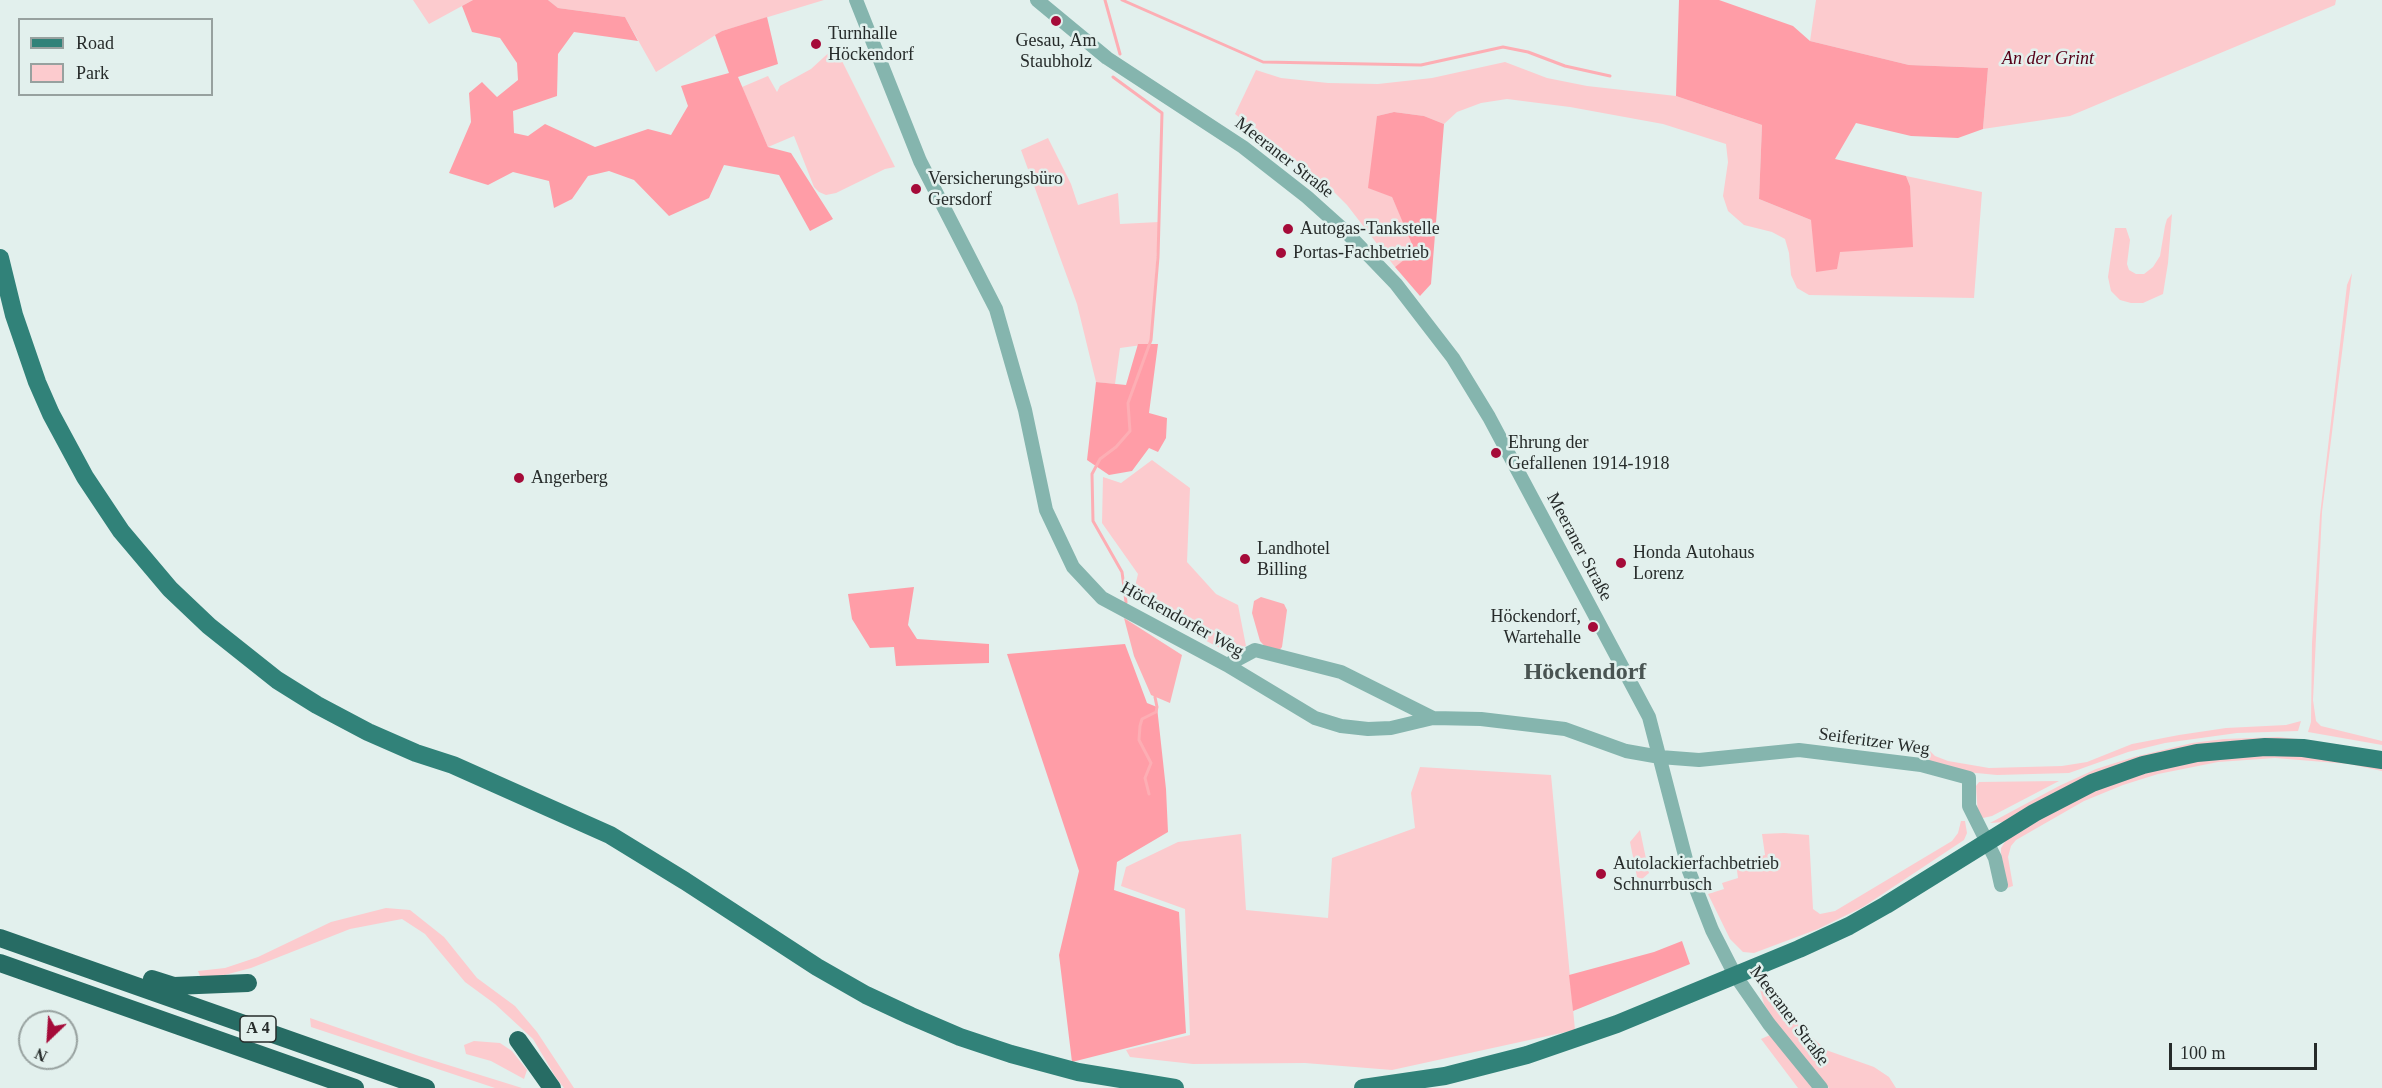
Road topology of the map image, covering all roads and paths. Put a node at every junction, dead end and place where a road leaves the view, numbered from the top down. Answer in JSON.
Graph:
{"nodes":[{"id":1,"x":856,"y":0,"type":"edge"},
{"id":2,"x":1037,"y":0,"type":"edge"},
{"id":3,"x":0,"y":258,"type":"edge"},
{"id":4,"x":1227,"y":665,"type":"junction"},
{"id":5,"x":1433,"y":718,"type":"junction"},
{"id":6,"x":1660,"y":757,"type":"junction"},
{"id":7,"x":2382,"y":760,"type":"edge"},
{"id":8,"x":1987,"y":842,"type":"junction"},
{"id":9,"x":2001,"y":885,"type":"dead end"},
{"id":10,"x":0,"y":938,"type":"edge"},
{"id":11,"x":0,"y":963,"type":"edge"},
{"id":12,"x":90,"y":969,"type":"junction"},
{"id":13,"x":1735,"y":975,"type":"junction"},
{"id":14,"x":248,"y":983,"type":"dead end"},
{"id":15,"x":518,"y":1040,"type":"dead end"},
{"id":16,"x":287,"y":1064,"type":"junction"},
{"id":17,"x":331,"y":1088,"type":"edge"},
{"id":18,"x":355,"y":1088,"type":"edge"},
{"id":19,"x":426,"y":1088,"type":"edge"},
{"id":20,"x":552,"y":1088,"type":"edge"},
{"id":21,"x":1175,"y":1088,"type":"edge"},
{"id":22,"x":1363,"y":1088,"type":"edge"},
{"id":23,"x":1821,"y":1088,"type":"edge"}],
"edges":[{"from":1,"to":4,"type":"street","name":"Höckendorfer Weg"},
{"from":2,"to":6,"type":"street","name":"Meeraner Straße"},
{"from":3,"to":21,"type":"main road"},
{"from":4,"to":5,"type":"street","name":"Höckendorfer Weg"},
{"from":4,"to":5,"type":"street"},
{"from":5,"to":6,"type":"street","name":"Höckendorfer Weg"},
{"from":6,"to":8,"type":"street","name":"Seiferitzer Weg"},
{"from":6,"to":13,"type":"street","name":"Meeraner Straße"},
{"from":7,"to":8,"type":"main road"},
{"from":8,"to":9,"type":"street","name":"Seiferitzer Weg"},
{"from":8,"to":13,"type":"main road"},
{"from":10,"to":12,"type":"highway","number":"A 4"},
{"from":11,"to":16,"type":"highway","number":"A 4"},
{"from":12,"to":14,"type":"highway"},
{"from":12,"to":19,"type":"highway","number":"A 4"},
{"from":13,"to":22,"type":"main road"},
{"from":13,"to":23,"type":"street","name":"Meeraner Straße"},
{"from":15,"to":20,"type":"highway"},
{"from":16,"to":17,"type":"highway"},
{"from":16,"to":18,"type":"highway","number":"A 4"}]}
